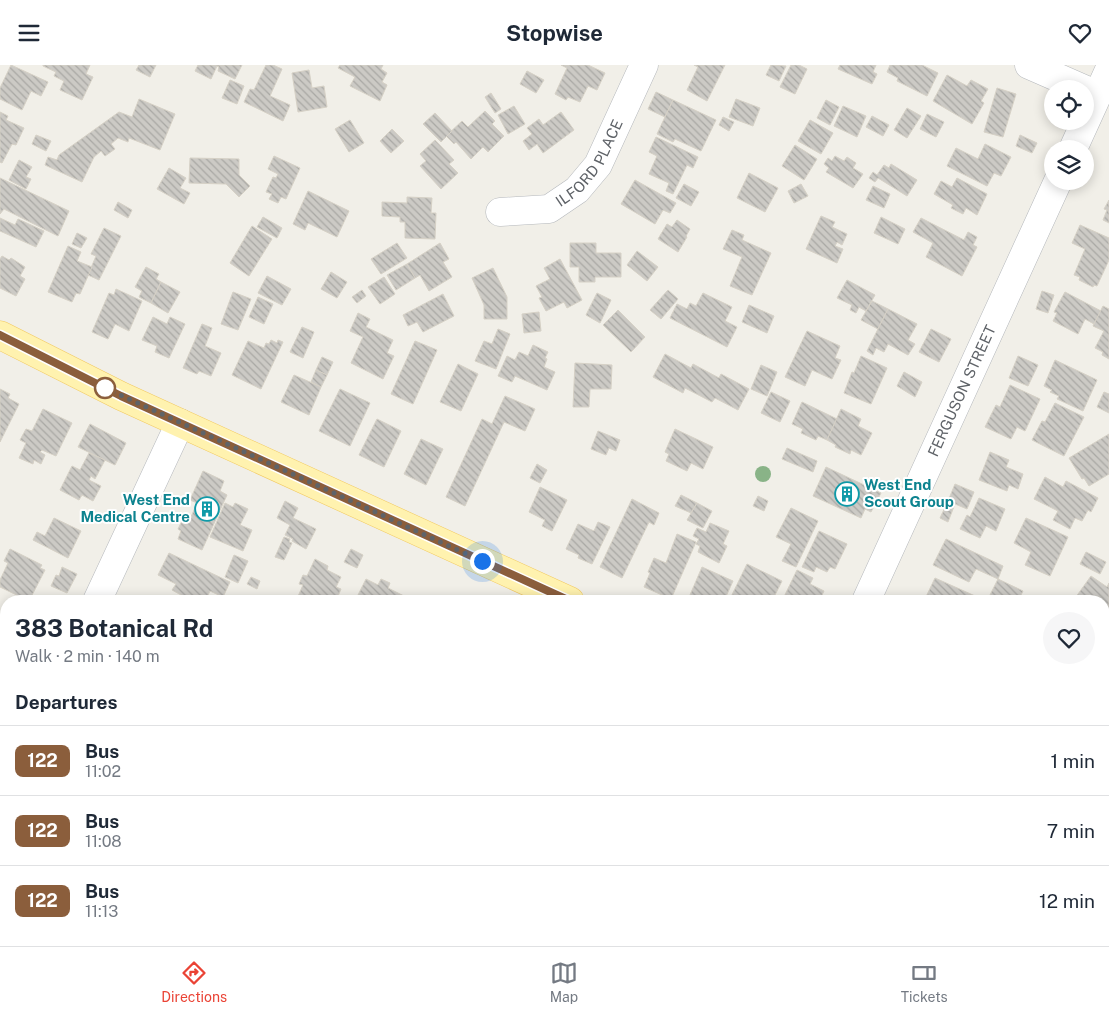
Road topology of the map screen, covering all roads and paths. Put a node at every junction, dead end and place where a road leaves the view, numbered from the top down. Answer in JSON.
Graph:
{"nodes":[{"id":1,"x":644,"y":65,"type":"edge"},
{"id":2,"x":1029,"y":65,"type":"edge"},
{"id":3,"x":1109,"y":70,"type":"edge"},
{"id":4,"x":1064,"y":80,"type":"edge"},
{"id":5,"x":1094,"y":86,"type":"edge"},
{"id":6,"x":1054,"y":190,"type":"edge"},
{"id":7,"x":500,"y":212,"type":"dead end"},
{"id":8,"x":0,"y":335,"type":"edge"},
{"id":9,"x":180,"y":423,"type":"junction"},
{"id":10,"x":100,"y":595,"type":"edge"},
{"id":11,"x":557,"y":595,"type":"edge"},
{"id":12,"x":869,"y":595,"type":"edge"}],
"edges":[{"from":1,"to":7,"type":"street","name":"ILFORD PLACE"},
{"from":2,"to":4,"type":"street"},
{"from":3,"to":5,"type":"street"},
{"from":6,"to":12,"type":"street","name":"FERGUSON STREET"},
{"from":8,"to":9,"type":"main road"},
{"from":9,"to":10,"type":"street"},
{"from":9,"to":11,"type":"main road"}]}
